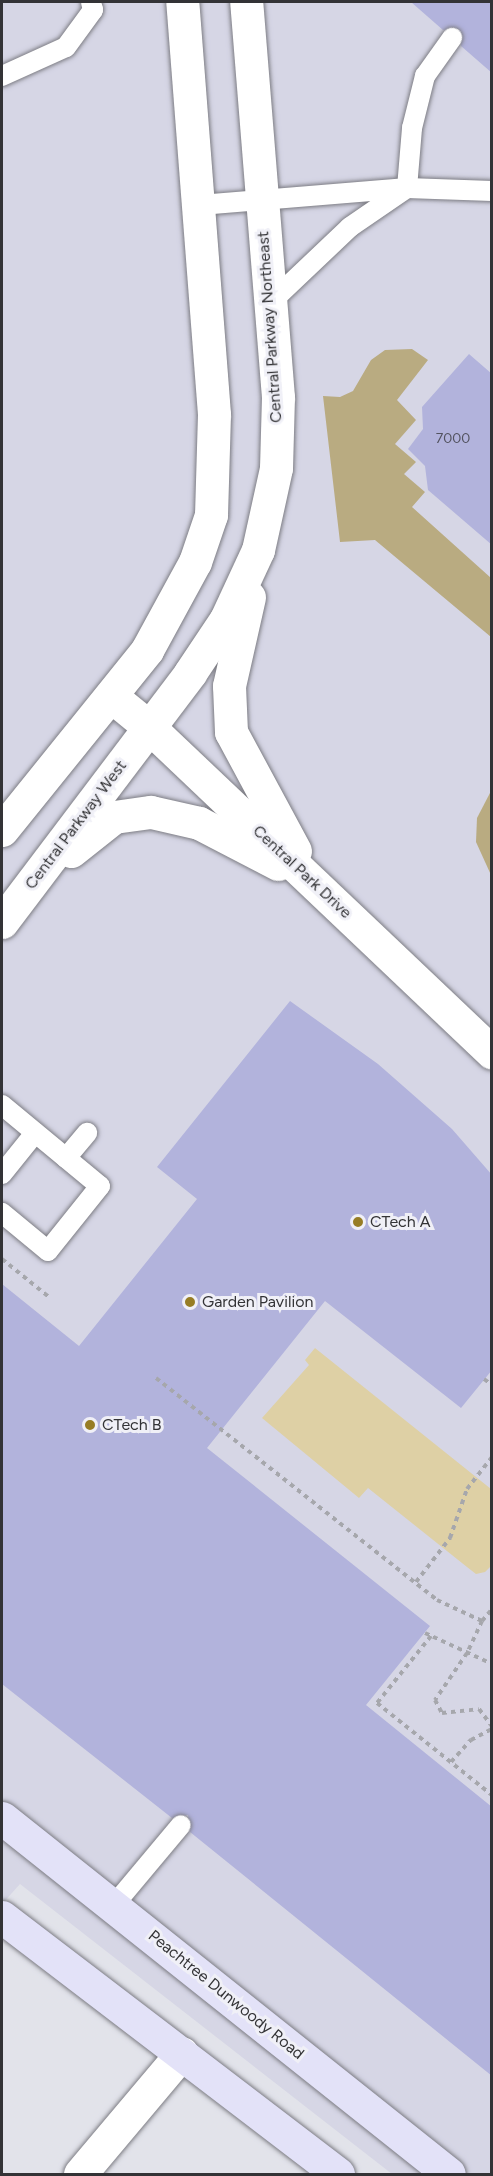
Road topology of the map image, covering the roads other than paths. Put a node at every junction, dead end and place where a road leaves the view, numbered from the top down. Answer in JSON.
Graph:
{"nodes":[{"id":1,"x":91,"y":2,"type":"edge"},
{"id":2,"x":182,"y":2,"type":"edge"},
{"id":3,"x":246,"y":2,"type":"edge"},
{"id":4,"x":452,"y":38,"type":"dead end"},
{"id":5,"x":2,"y":76,"type":"edge"},
{"id":6,"x":407,"y":188,"type":"junction"},
{"id":7,"x":492,"y":191,"type":"edge"},
{"id":8,"x":261,"y":200,"type":"junction"},
{"id":9,"x":200,"y":205,"type":"junction"},
{"id":10,"x":270,"y":303,"type":"junction"},
{"id":11,"x":258,"y":550,"type":"junction"},
{"id":12,"x":111,"y":696,"type":"junction"},
{"id":13,"x":149,"y":727,"type":"junction"},
{"id":14,"x":2,"y":830,"type":"edge"},
{"id":15,"x":312,"y":882,"type":"junction"},
{"id":16,"x":33,"y":883,"type":"junction"},
{"id":17,"x":2,"y":922,"type":"edge"},
{"id":18,"x":492,"y":1052,"type":"edge"},
{"id":19,"x":2,"y":1105,"type":"edge"},
{"id":20,"x":35,"y":1133,"type":"junction"},
{"id":21,"x":87,"y":1133,"type":"dead end"},
{"id":22,"x":66,"y":1158,"type":"junction"},
{"id":23,"x":2,"y":1174,"type":"edge"},
{"id":24,"x":2,"y":1213,"type":"edge"},
{"id":25,"x":2,"y":1818,"type":"edge"},
{"id":26,"x":181,"y":1825,"type":"dead end"},
{"id":27,"x":114,"y":1905,"type":"junction"},
{"id":28,"x":2,"y":1917,"type":"edge"},
{"id":29,"x":182,"y":2053,"type":"junction"},
{"id":30,"x":80,"y":2175,"type":"edge"},
{"id":31,"x":338,"y":2175,"type":"edge"},
{"id":32,"x":448,"y":2175,"type":"edge"}],
"edges":[{"from":1,"to":5,"type":"lane"},
{"from":2,"to":9,"type":"street"},
{"from":3,"to":8,"type":"street","name":"Central Parkway Northeast"},
{"from":4,"to":6,"type":"lane"},
{"from":6,"to":7,"type":"lane"},
{"from":6,"to":8,"type":"lane"},
{"from":6,"to":10,"type":"lane"},
{"from":8,"to":9,"type":"lane"},
{"from":8,"to":10,"type":"street","name":"Central Parkway Northeast"},
{"from":9,"to":12,"type":"street"},
{"from":10,"to":11,"type":"street","name":"Central Parkway Northeast"},
{"from":11,"to":13,"type":"street","name":"Central Parkway Northeast"},
{"from":11,"to":15,"type":"street"},
{"from":12,"to":13,"type":"street","name":"Central Park Drive"},
{"from":12,"to":14,"type":"street"},
{"from":13,"to":15,"type":"street","name":"Central Park Drive"},
{"from":13,"to":16,"type":"street","name":"Central Parkway West"},
{"from":15,"to":16,"type":"street"},
{"from":15,"to":18,"type":"street","name":"Central Park Drive"},
{"from":16,"to":17,"type":"street","name":"Central Parkway West"},
{"from":19,"to":20,"type":"lane"},
{"from":20,"to":22,"type":"lane"},
{"from":20,"to":23,"type":"lane"},
{"from":21,"to":22,"type":"lane"},
{"from":22,"to":24,"type":"lane"},
{"from":25,"to":27,"type":"main road","name":"Peachtree Dunwoody Road"},
{"from":26,"to":27,"type":"lane"},
{"from":27,"to":32,"type":"main road","name":"Peachtree Dunwoody Road"},
{"from":28,"to":29,"type":"main road"},
{"from":29,"to":30,"type":"street"},
{"from":29,"to":31,"type":"main road"}]}
